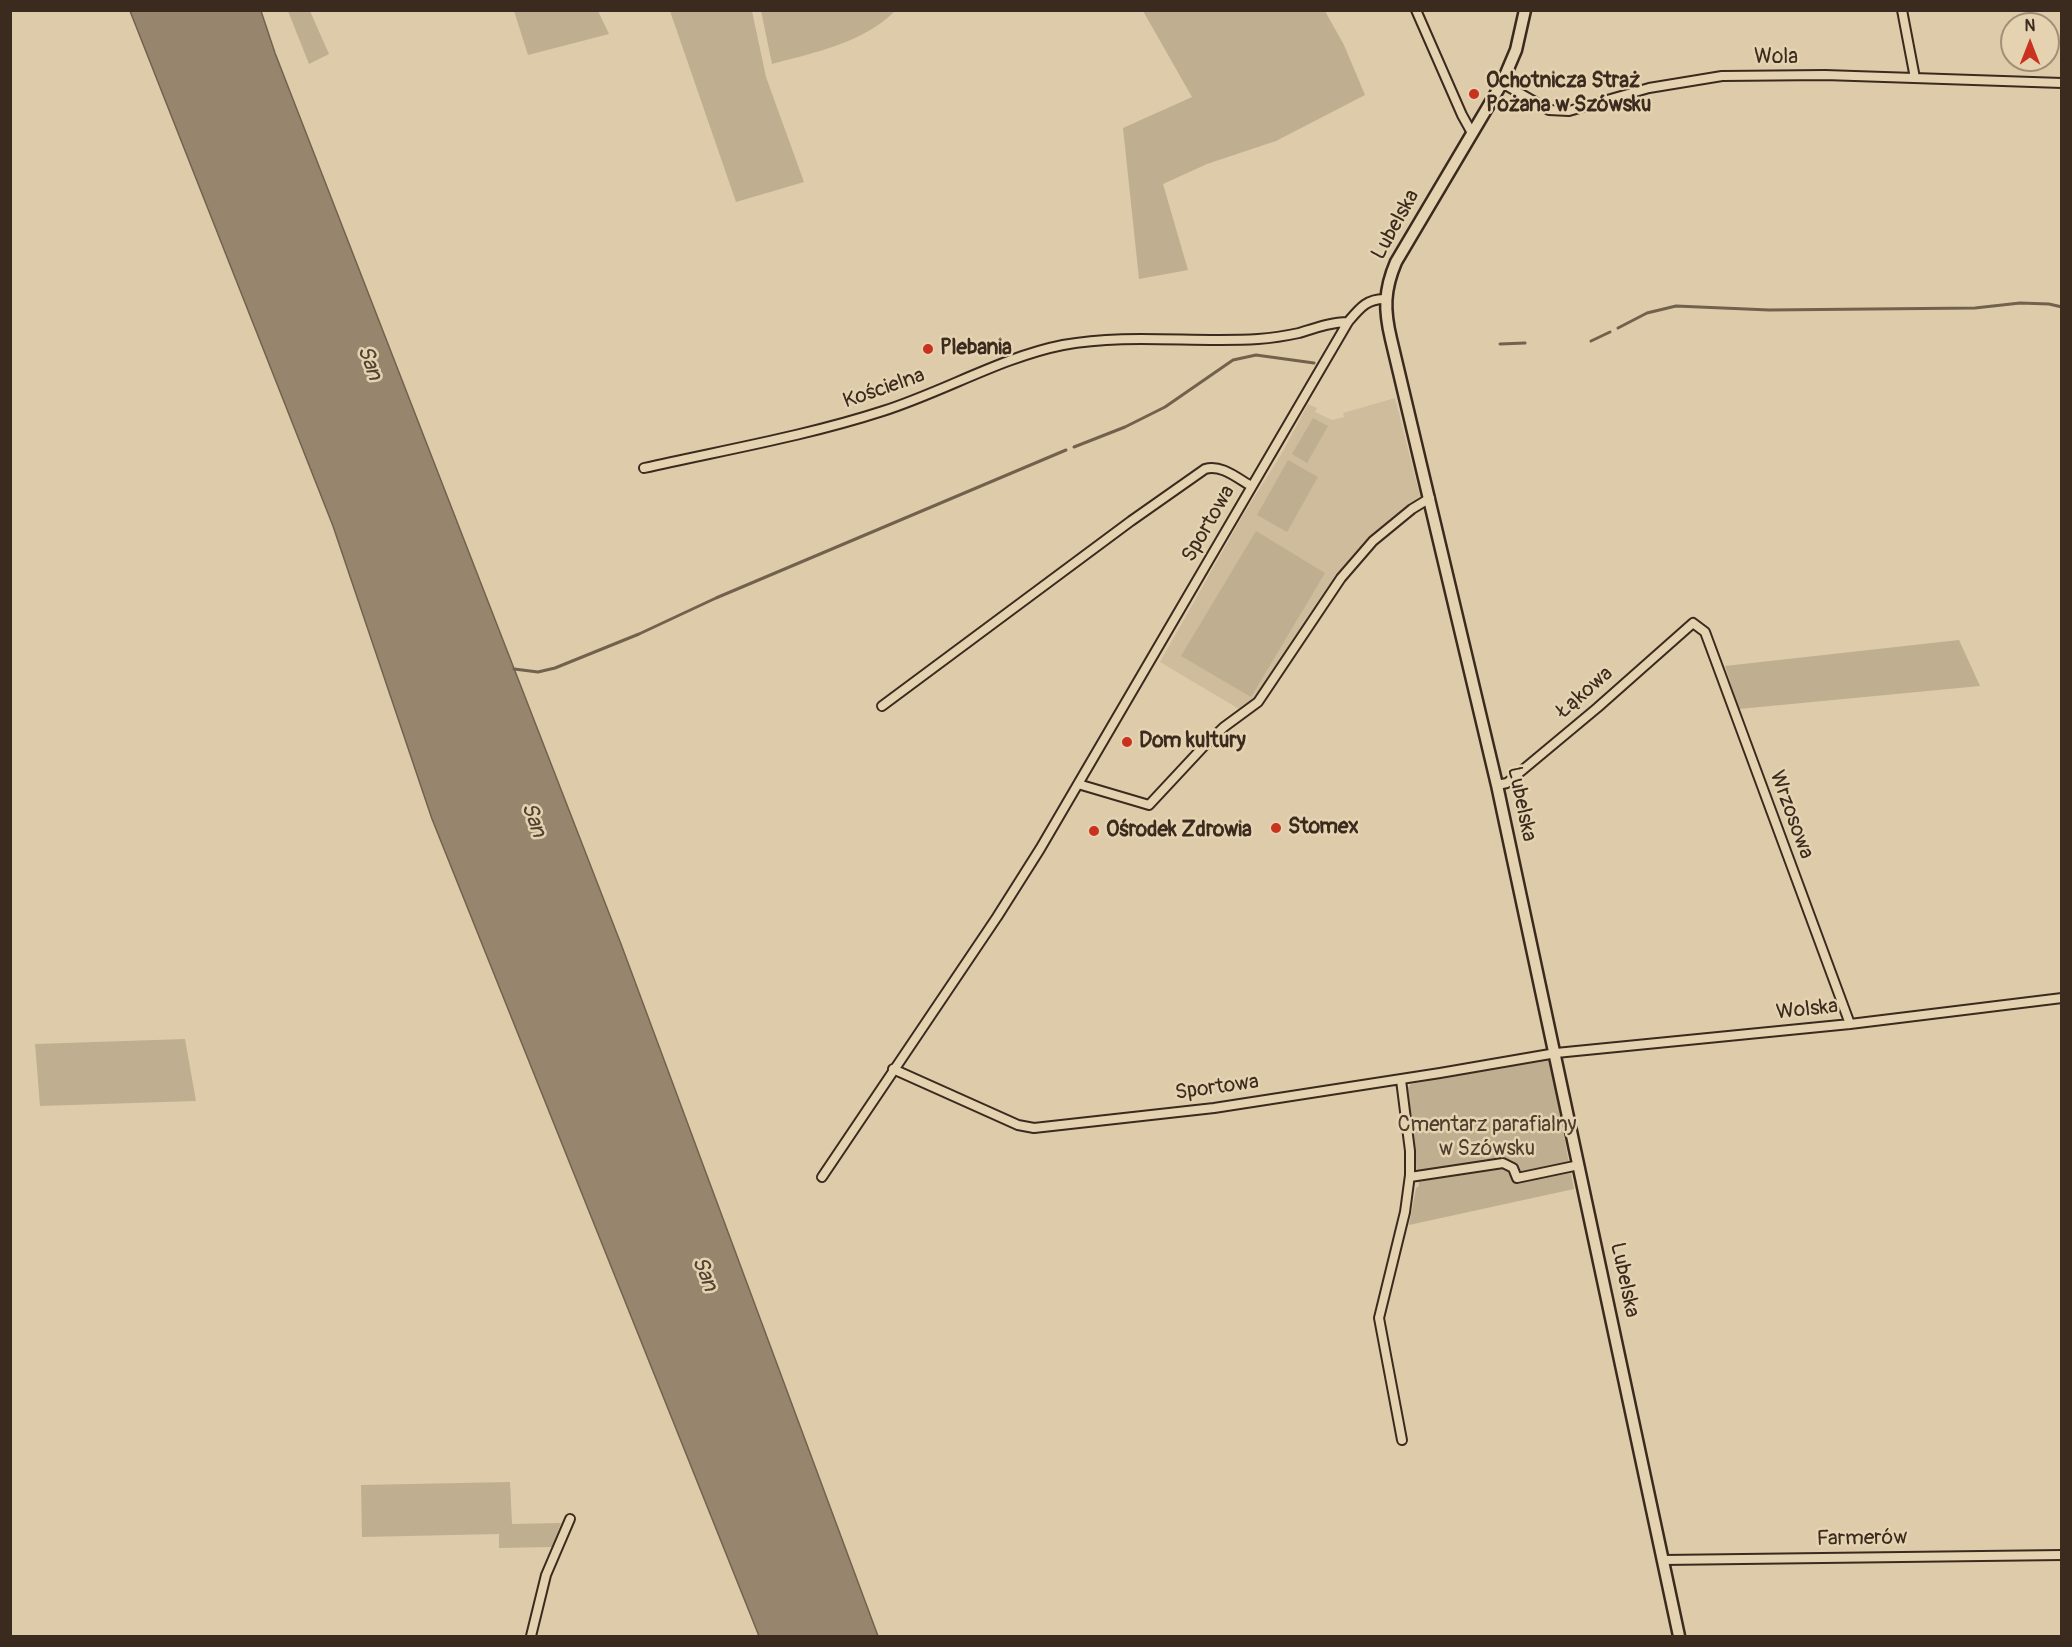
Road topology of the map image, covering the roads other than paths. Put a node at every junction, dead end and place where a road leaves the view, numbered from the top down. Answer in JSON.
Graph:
{"nodes":[{"id":1,"x":1416,"y":10,"type":"edge"},
{"id":2,"x":1526,"y":10,"type":"edge"},
{"id":3,"x":1902,"y":10,"type":"edge"},
{"id":4,"x":1915,"y":78,"type":"junction"},
{"id":5,"x":1502,"y":83,"type":"junction"},
{"id":6,"x":2061,"y":83,"type":"edge"},
{"id":7,"x":1472,"y":133,"type":"junction"},
{"id":8,"x":1386,"y":299,"type":"junction"},
{"id":9,"x":1348,"y":322,"type":"junction"},
{"id":10,"x":644,"y":468,"type":"dead end"},
{"id":11,"x":1251,"y":486,"type":"junction"},
{"id":12,"x":1430,"y":498,"type":"junction"},
{"id":13,"x":1693,"y":622,"type":"joint"},
{"id":14,"x":882,"y":706,"type":"dead end"},
{"id":15,"x":1078,"y":784,"type":"junction"},
{"id":16,"x":1497,"y":785,"type":"junction"},
{"id":17,"x":2061,"y":998,"type":"edge"},
{"id":18,"x":1850,"y":1024,"type":"junction"},
{"id":19,"x":1556,"y":1053,"type":"junction"},
{"id":20,"x":893,"y":1069,"type":"junction"},
{"id":21,"x":1401,"y":1080,"type":"junction"},
{"id":22,"x":1579,"y":1165,"type":"junction"},
{"id":23,"x":822,"y":1177,"type":"dead end"},
{"id":24,"x":1410,"y":1177,"type":"junction"},
{"id":25,"x":1402,"y":1440,"type":"dead end"},
{"id":26,"x":570,"y":1519,"type":"dead end"},
{"id":27,"x":2061,"y":1555,"type":"edge"},
{"id":28,"x":1663,"y":1560,"type":"junction"},
{"id":29,"x":531,"y":1636,"type":"edge"},
{"id":30,"x":1678,"y":1636,"type":"edge"}],
"edges":[{"from":1,"to":7,"type":"street"},
{"from":2,"to":5,"type":"main road","name":"Lubelska"},
{"from":3,"to":4,"type":"street"},
{"from":4,"to":5,"type":"street","name":"Wola"},
{"from":4,"to":6,"type":"street","name":"Wola"},
{"from":5,"to":7,"type":"main road","name":"Lubelska"},
{"from":7,"to":8,"type":"main road","name":"Lubelska"},
{"from":8,"to":9,"type":"street","name":"Sportowa"},
{"from":8,"to":12,"type":"main road","name":"Lubelska"},
{"from":9,"to":10,"type":"street","name":"Kościelna"},
{"from":9,"to":11,"type":"street","name":"Sportowa"},
{"from":11,"to":14,"type":"street"},
{"from":11,"to":15,"type":"street","name":"Sportowa"},
{"from":12,"to":15,"type":"street"},
{"from":12,"to":16,"type":"main road","name":"Lubelska"},
{"from":13,"to":16,"type":"street","name":"Łąkowa"},
{"from":13,"to":18,"type":"street","name":"Wrzosowa"},
{"from":15,"to":20,"type":"street","name":"Sportowa"},
{"from":16,"to":19,"type":"main road","name":"Lubelska"},
{"from":17,"to":18,"type":"street","name":"Wolska"},
{"from":18,"to":19,"type":"street","name":"Wolska"},
{"from":19,"to":21,"type":"street","name":"Sportowa"},
{"from":19,"to":22,"type":"main road","name":"Lubelska"},
{"from":20,"to":21,"type":"street","name":"Sportowa"},
{"from":20,"to":23,"type":"street","name":"Sportowa"},
{"from":21,"to":24,"type":"street"},
{"from":22,"to":24,"type":"street"},
{"from":22,"to":28,"type":"main road","name":"Lubelska"},
{"from":24,"to":25,"type":"street"},
{"from":26,"to":29,"type":"street"},
{"from":27,"to":28,"type":"street","name":"Farmerów"},
{"from":28,"to":30,"type":"main road","name":"Lubelska"}]}
